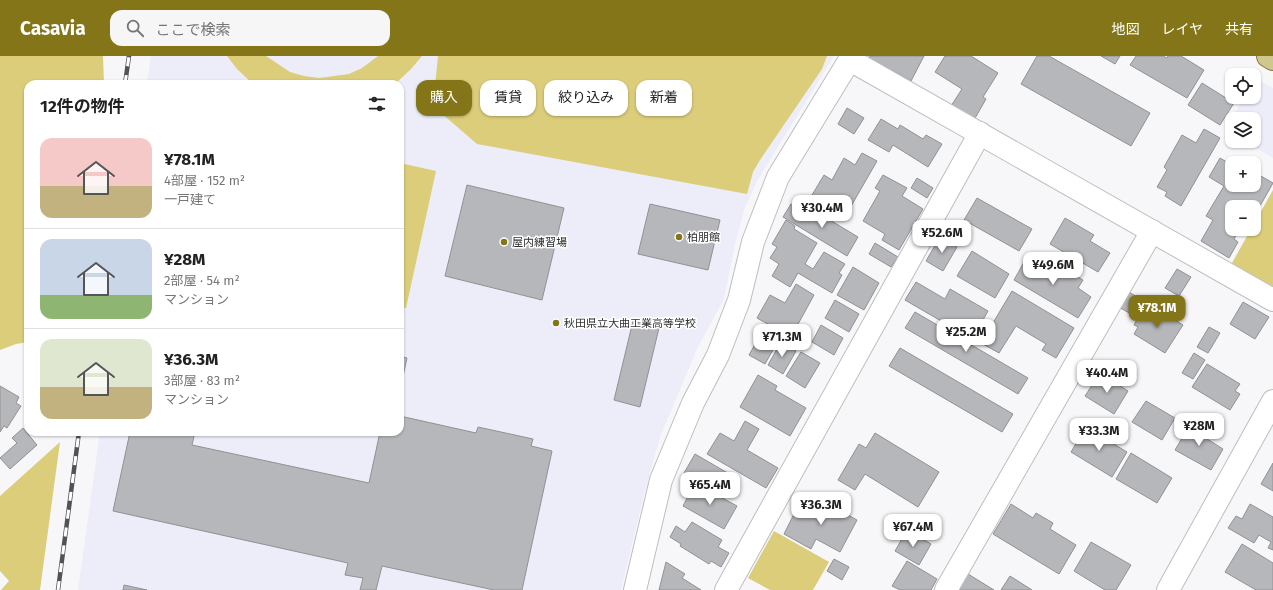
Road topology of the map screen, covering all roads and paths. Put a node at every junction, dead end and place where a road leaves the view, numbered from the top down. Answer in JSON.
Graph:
{"nodes":[{"id":1,"x":1268,"y":56,"type":"edge"},
{"id":2,"x":851,"y":58,"type":"edge"},
{"id":3,"x":1273,"y":59,"type":"edge"},
{"id":4,"x":980,"y":134,"type":"junction"},
{"id":5,"x":1152,"y":231,"type":"junction"},
{"id":6,"x":1273,"y":300,"type":"edge"},
{"id":7,"x":1273,"y":401,"type":"edge"},
{"id":8,"x":635,"y":590,"type":"edge"},
{"id":9,"x":726,"y":590,"type":"edge"},
{"id":10,"x":946,"y":590,"type":"edge"},
{"id":11,"x":1168,"y":590,"type":"edge"}],
"edges":[{"from":1,"to":3,"type":"main road"},
{"from":2,"to":4,"type":"street"},
{"from":2,"to":8,"type":"street"},
{"from":4,"to":5,"type":"street"},
{"from":4,"to":9,"type":"street"},
{"from":5,"to":6,"type":"street"},
{"from":5,"to":10,"type":"street"},
{"from":7,"to":11,"type":"street"}]}
